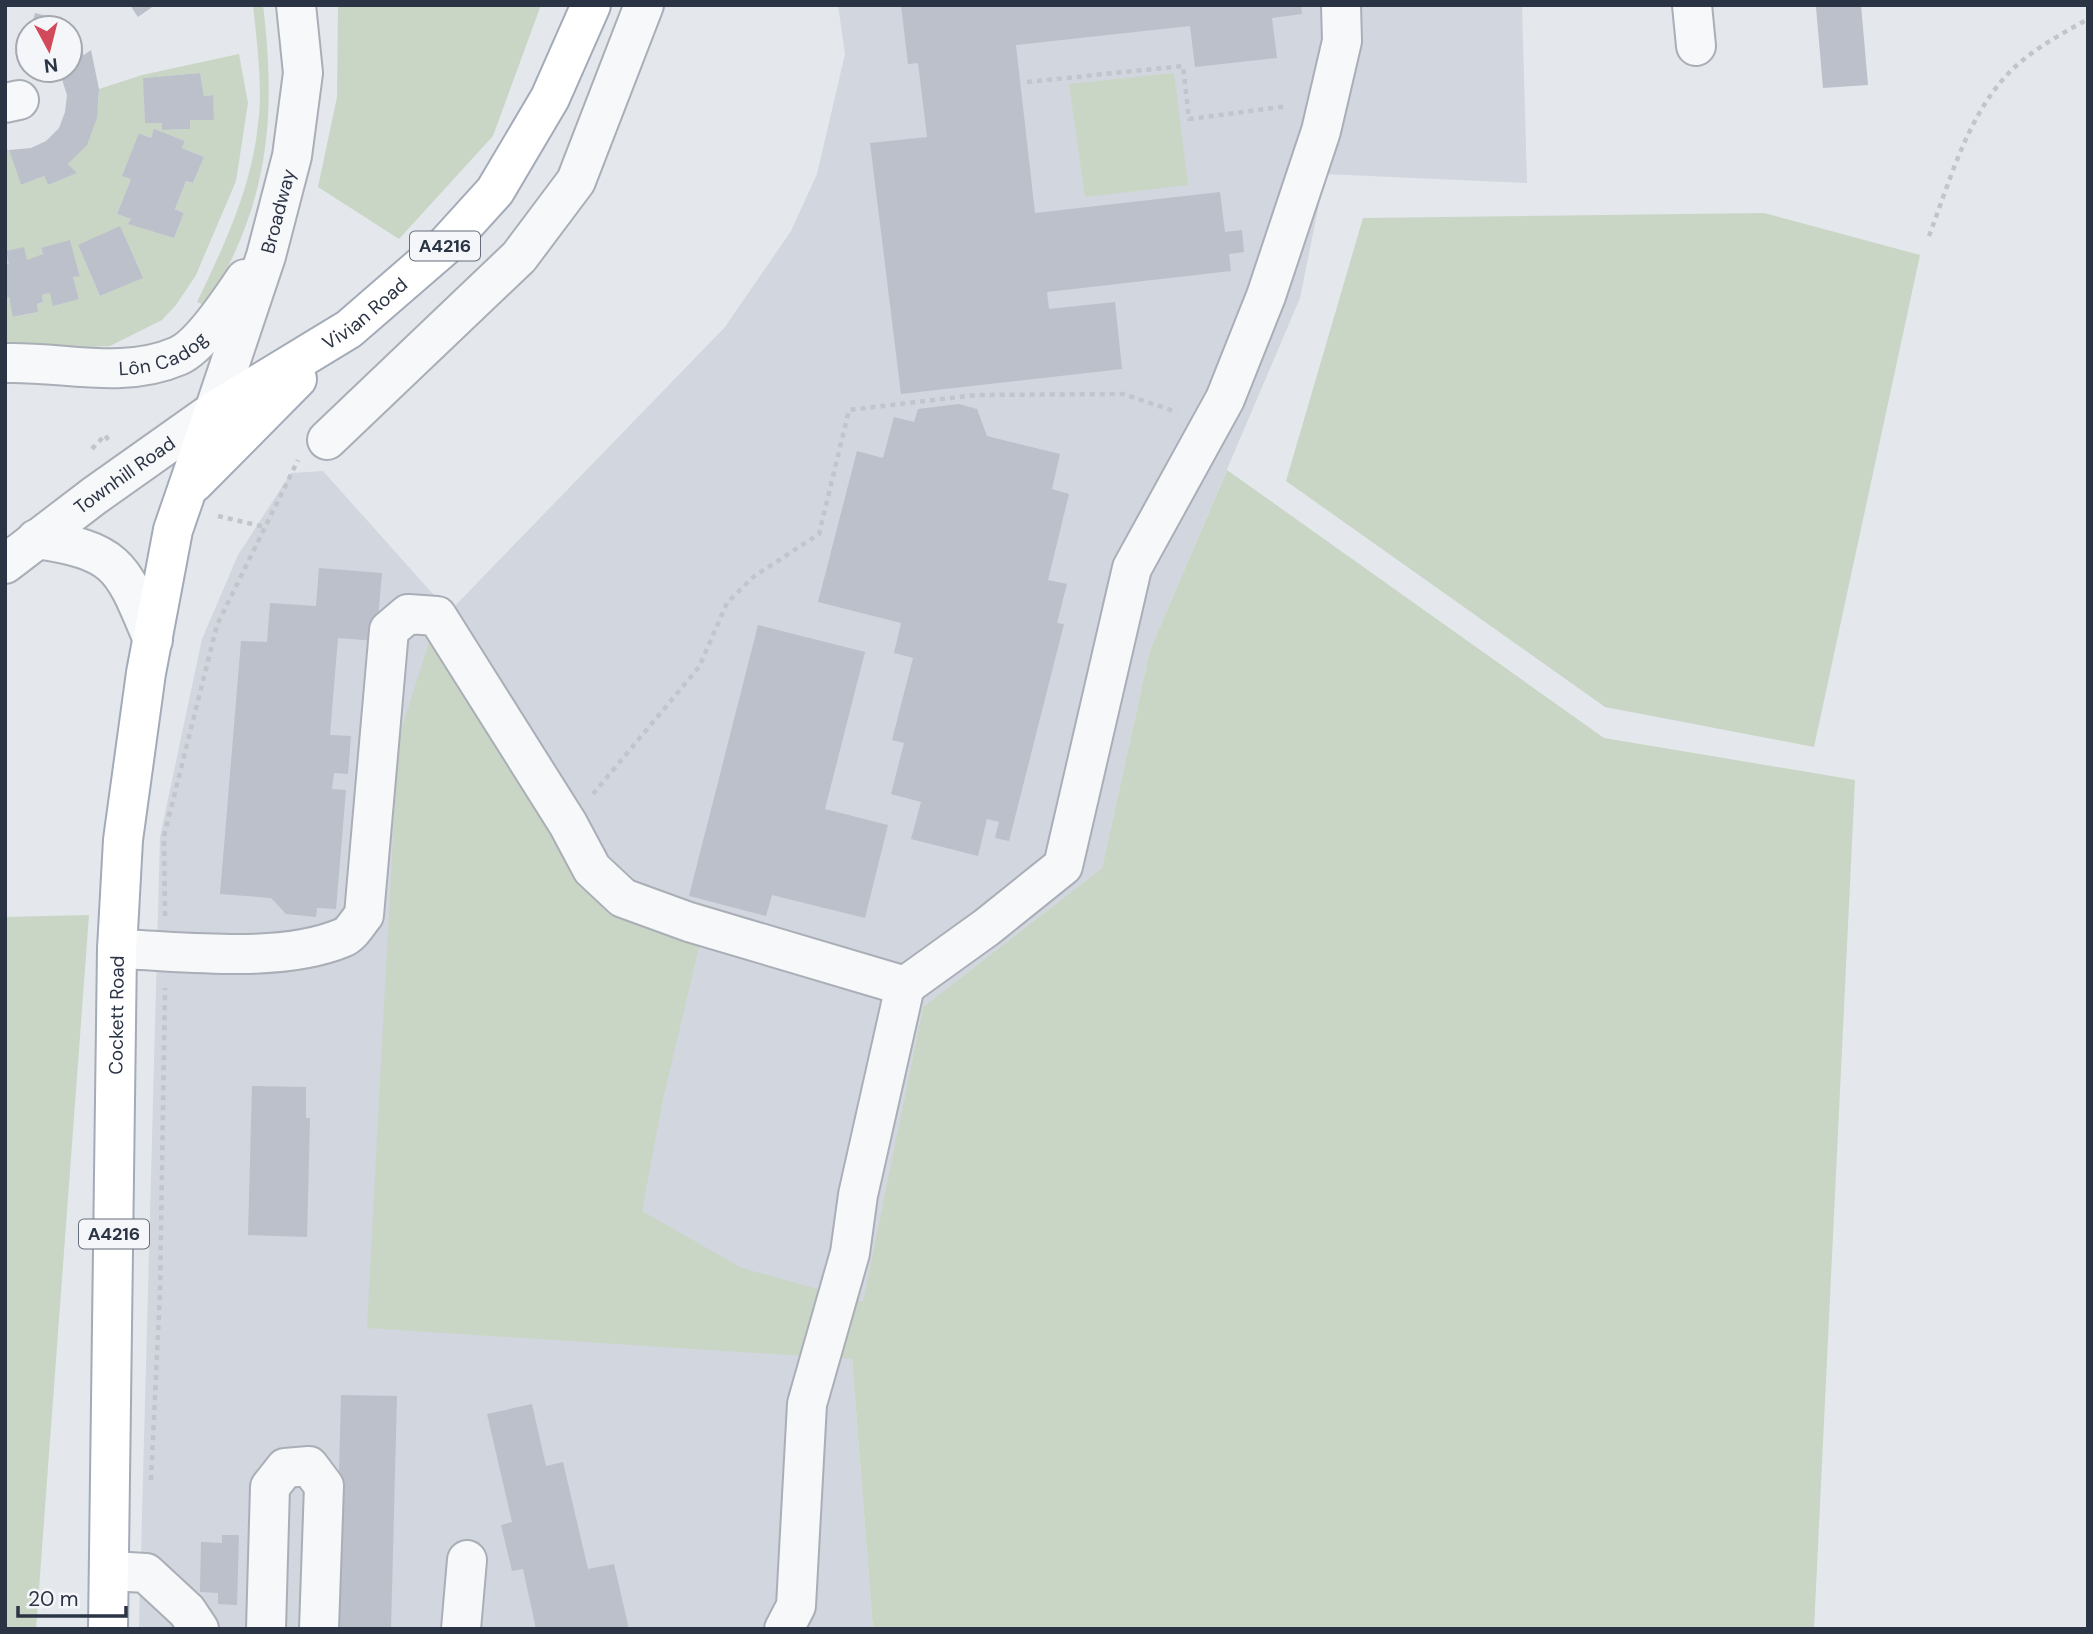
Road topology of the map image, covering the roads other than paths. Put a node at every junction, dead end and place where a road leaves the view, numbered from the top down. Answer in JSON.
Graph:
{"nodes":[{"id":1,"x":296,"y":5,"type":"edge"},
{"id":2,"x":592,"y":5,"type":"edge"},
{"id":3,"x":644,"y":5,"type":"edge"},
{"id":4,"x":1341,"y":5,"type":"edge"},
{"id":5,"x":1692,"y":5,"type":"edge"},
{"id":6,"x":1696,"y":46,"type":"dead end"},
{"id":7,"x":270,"y":243,"type":"junction"},
{"id":8,"x":349,"y":330,"type":"junction"},
{"id":9,"x":5,"y":363,"type":"edge"},
{"id":10,"x":214,"y":411,"type":"junction"},
{"id":11,"x":315,"y":446,"type":"road end"},
{"id":12,"x":186,"y":492,"type":"junction"},
{"id":13,"x":36,"y":539,"type":"junction"},
{"id":14,"x":5,"y":564,"type":"edge"},
{"id":15,"x":153,"y":640,"type":"junction"},
{"id":16,"x":117,"y":949,"type":"junction"},
{"id":17,"x":905,"y":986,"type":"junction"},
{"id":18,"x":467,"y":1560,"type":"dead end"},
{"id":19,"x":111,"y":1571,"type":"junction"},
{"id":20,"x":108,"y":1629,"type":"edge"},
{"id":21,"x":199,"y":1629,"type":"edge"},
{"id":22,"x":266,"y":1629,"type":"edge"},
{"id":23,"x":319,"y":1629,"type":"edge"},
{"id":24,"x":461,"y":1629,"type":"edge"},
{"id":25,"x":784,"y":1629,"type":"edge"}],
"edges":[{"from":1,"to":7,"type":"street","name":"Broadway"},
{"from":2,"to":8,"type":"main road","name":"Vivian Road","number":"A4216"},
{"from":3,"to":11,"type":"street"},
{"from":4,"to":17,"type":"street"},
{"from":5,"to":6,"type":"street"},
{"from":7,"to":9,"type":"street","name":"Lôn Cadog"},
{"from":7,"to":10,"type":"street","name":"Broadway"},
{"from":8,"to":10,"type":"main road","name":"Vivian Road","number":"A4216"},
{"from":8,"to":12,"type":"main road","number":"A4216"},
{"from":10,"to":12,"type":"main road","name":"Cockett Road","number":"A4216"},
{"from":10,"to":13,"type":"street","name":"Townhill Road"},
{"from":12,"to":15,"type":"main road","name":"Cockett Road","number":"A4216"},
{"from":13,"to":14,"type":"street","name":"Townhill Road"},
{"from":13,"to":15,"type":"street","name":"Townhill Road"},
{"from":15,"to":16,"type":"main road","name":"Cockett Road","number":"A4216"},
{"from":16,"to":17,"type":"street"},
{"from":16,"to":19,"type":"main road","name":"Cockett Road","number":"A4216"},
{"from":17,"to":25,"type":"street"},
{"from":18,"to":24,"type":"street"},
{"from":19,"to":20,"type":"main road","name":"Cockett Road","number":"A4216"},
{"from":19,"to":21,"type":"street"},
{"from":22,"to":23,"type":"street"}]}
